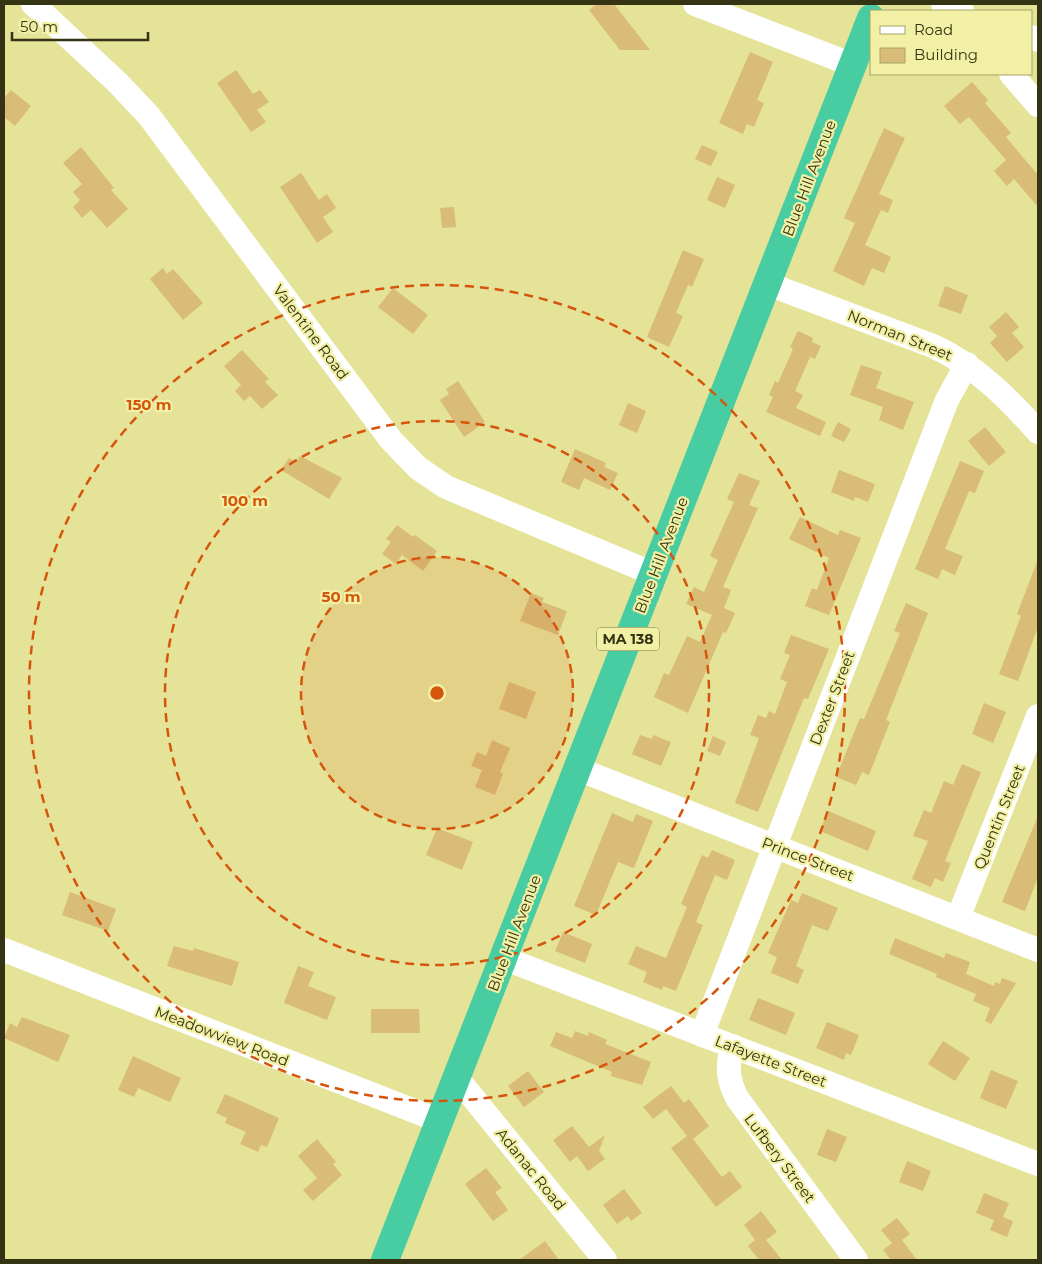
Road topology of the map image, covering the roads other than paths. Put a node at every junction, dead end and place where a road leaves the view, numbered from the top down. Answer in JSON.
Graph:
{"nodes":[{"id":1,"x":33,"y":4,"type":"edge"},
{"id":2,"x":695,"y":4,"type":"edge"},
{"id":3,"x":943,"y":4,"type":"edge"},
{"id":4,"x":959,"y":10,"type":"edge"},
{"id":5,"x":870,"y":21,"type":"edge"},
{"id":6,"x":853,"y":65,"type":"junction"},
{"id":7,"x":1012,"y":75,"type":"edge"},
{"id":8,"x":1038,"y":105,"type":"edge"},
{"id":9,"x":768,"y":284,"type":"junction"},
{"id":10,"x":967,"y":364,"type":"junction"},
{"id":11,"x":1038,"y":432,"type":"edge"},
{"id":12,"x":654,"y":574,"type":"junction"},
{"id":13,"x":1038,"y":716,"type":"edge"},
{"id":14,"x":578,"y":768,"type":"junction"},
{"id":15,"x":774,"y":846,"type":"junction"},
{"id":16,"x":958,"y":918,"type":"junction"},
{"id":17,"x":4,"y":950,"type":"edge"},
{"id":18,"x":1038,"y":950,"type":"edge"},
{"id":19,"x":504,"y":958,"type":"junction"},
{"id":20,"x":702,"y":1035,"type":"junction"},
{"id":21,"x":733,"y":1046,"type":"junction"},
{"id":22,"x":457,"y":1078,"type":"junction"},
{"id":23,"x":440,"y":1121,"type":"junction"},
{"id":24,"x":1038,"y":1164,"type":"edge"},
{"id":25,"x":391,"y":1257,"type":"edge"},
{"id":26,"x":605,"y":1260,"type":"edge"},
{"id":27,"x":856,"y":1260,"type":"edge"}],
"edges":[{"from":1,"to":12,"type":"street","name":"Valentine Road"},
{"from":2,"to":6,"type":"street"},
{"from":3,"to":4,"type":"street"},
{"from":5,"to":6,"type":"highway","name":"Blue Hill Avenue","number":"MA 138"},
{"from":6,"to":9,"type":"highway","name":"Blue Hill Avenue","number":"MA 138"},
{"from":7,"to":8,"type":"street"},
{"from":9,"to":10,"type":"street","name":"Norman Street"},
{"from":9,"to":12,"type":"highway","name":"Blue Hill Avenue","number":"MA 138"},
{"from":10,"to":11,"type":"street","name":"Norman Street"},
{"from":10,"to":15,"type":"street","name":"Dexter Street"},
{"from":12,"to":14,"type":"highway","name":"Blue Hill Avenue","number":"MA 138"},
{"from":13,"to":16,"type":"street","name":"Quentin Street"},
{"from":14,"to":15,"type":"street","name":"Prince Street"},
{"from":14,"to":19,"type":"highway","name":"Blue Hill Avenue","number":"MA 138"},
{"from":15,"to":16,"type":"street","name":"Prince Street"},
{"from":15,"to":20,"type":"street","name":"Dexter Street"},
{"from":16,"to":18,"type":"street","name":"Prince Street"},
{"from":17,"to":23,"type":"street","name":"Meadowview Road"},
{"from":19,"to":20,"type":"street","name":"Lafayette Street"},
{"from":19,"to":22,"type":"highway","name":"Blue Hill Avenue","number":"MA 138"},
{"from":20,"to":21,"type":"street","name":"Lafayette Street"},
{"from":21,"to":24,"type":"street","name":"Lafayette Street"},
{"from":21,"to":27,"type":"street","name":"Lufbery Street"},
{"from":22,"to":23,"type":"highway","name":"Blue Hill Avenue","number":"MA 138"},
{"from":22,"to":26,"type":"street","name":"Adanac Road"},
{"from":23,"to":25,"type":"highway","name":"Blue Hill Avenue","number":"MA 138"}]}
